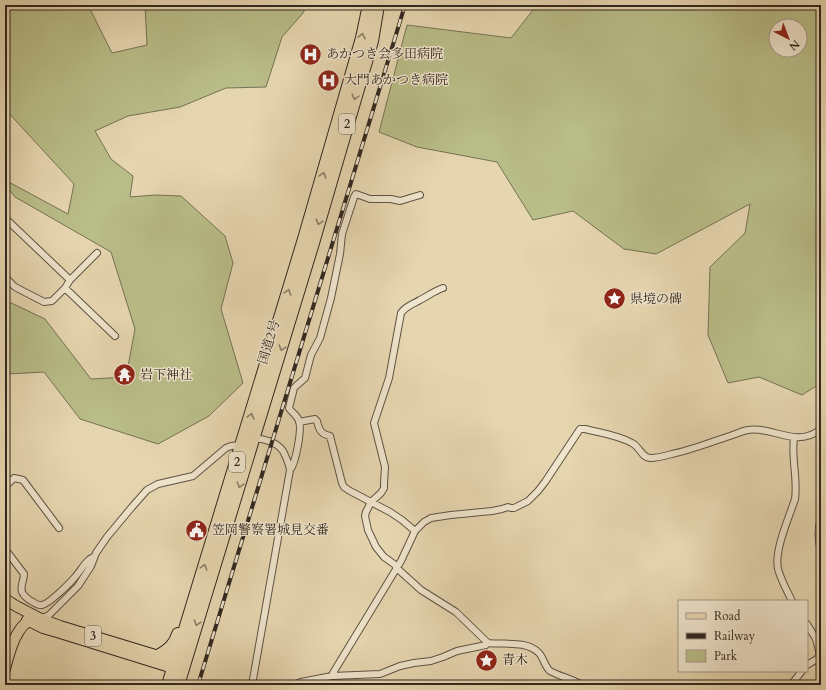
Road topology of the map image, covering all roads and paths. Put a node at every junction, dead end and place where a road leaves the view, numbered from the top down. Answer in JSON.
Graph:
{"nodes":[{"id":1,"x":369,"y":5,"type":"edge"},
{"id":2,"x":378,"y":5,"type":"edge"},
{"id":3,"x":420,"y":196,"type":"dead end"},
{"id":4,"x":5,"y":218,"type":"edge"},
{"id":5,"x":97,"y":254,"type":"dead end"},
{"id":6,"x":5,"y":277,"type":"edge"},
{"id":7,"x":70,"y":280,"type":"junction"},
{"id":8,"x":65,"y":288,"type":"junction"},
{"id":9,"x":443,"y":288,"type":"dead end"},
{"id":10,"x":115,"y":336,"type":"dead end"},
{"id":11,"x":299,"y":422,"type":"junction"},
{"id":12,"x":821,"y":429,"type":"edge"},
{"id":13,"x":794,"y":438,"type":"junction"},
{"id":14,"x":254,"y":439,"type":"junction"},
{"id":15,"x":242,"y":445,"type":"junction"},
{"id":16,"x":290,"y":470,"type":"junction"},
{"id":17,"x":5,"y":482,"type":"edge"},
{"id":18,"x":371,"y":502,"type":"junction"},
{"id":19,"x":821,"y":517,"type":"edge"},
{"id":20,"x":59,"y":528,"type":"dead end"},
{"id":21,"x":415,"y":531,"type":"junction"},
{"id":22,"x":5,"y":549,"type":"edge"},
{"id":23,"x":821,"y":552,"type":"edge"},
{"id":24,"x":94,"y":557,"type":"junction"},
{"id":25,"x":397,"y":568,"type":"junction"},
{"id":26,"x":198,"y":589,"type":"junction"},
{"id":27,"x":5,"y":598,"type":"edge"},
{"id":28,"x":792,"y":600,"type":"edge"},
{"id":29,"x":5,"y":606,"type":"edge"},
{"id":30,"x":39,"y":618,"type":"junction"},
{"id":31,"x":28,"y":620,"type":"junction"},
{"id":32,"x":808,"y":626,"type":"edge"},
{"id":33,"x":488,"y":643,"type":"junction"},
{"id":34,"x":158,"y":656,"type":"junction"},
{"id":35,"x":808,"y":664,"type":"edge"},
{"id":36,"x":177,"y":666,"type":"junction"},
{"id":37,"x":5,"y":669,"type":"edge"},
{"id":38,"x":801,"y":672,"type":"edge"},
{"id":39,"x":332,"y":676,"type":"junction"},
{"id":40,"x":168,"y":685,"type":"edge"},
{"id":41,"x":178,"y":685,"type":"edge"},
{"id":42,"x":252,"y":685,"type":"edge"},
{"id":43,"x":294,"y":685,"type":"edge"},
{"id":44,"x":582,"y":685,"type":"edge"},
{"id":45,"x":791,"y":685,"type":"edge"}],
"edges":[{"from":15,"to":1,"type":"highway","name":"国道2号","number":"2","one_way":true},
{"from":2,"to":14,"type":"highway","name":"国道2号","number":"2","one_way":true},
{"from":3,"to":11,"type":"street"},
{"from":4,"to":7,"type":"street"},
{"from":5,"to":7,"type":"street"},
{"from":6,"to":8,"type":"street"},
{"from":7,"to":8,"type":"street"},
{"from":8,"to":10,"type":"street"},
{"from":9,"to":18,"type":"street"},
{"from":11,"to":16,"type":"street"},
{"from":11,"to":18,"type":"street"},
{"from":12,"to":13,"type":"street"},
{"from":13,"to":21,"type":"street"},
{"from":13,"to":28,"type":"street"},
{"from":14,"to":15,"type":"street"},
{"from":14,"to":16,"type":"street"},
{"from":14,"to":36,"type":"highway","name":"国道2号","number":"2","one_way":true},
{"from":15,"to":24,"type":"street"},
{"from":26,"to":15,"type":"highway","name":"国道2号","number":"2","one_way":true},
{"from":16,"to":42,"type":"street"},
{"from":17,"to":20,"type":"street"},
{"from":18,"to":21,"type":"street"},
{"from":18,"to":25,"type":"street"},
{"from":19,"to":23,"type":"street"},
{"from":21,"to":25,"type":"street"},
{"from":22,"to":24,"type":"street"},
{"from":24,"to":30,"type":"street"},
{"from":25,"to":33,"type":"street"},
{"from":25,"to":39,"type":"street"},
{"from":26,"to":34,"type":"highway"},
{"from":26,"to":36,"type":"highway","name":"国道2号","number":"2"},
{"from":27,"to":30,"type":"main road","number":"3"},
{"from":29,"to":31,"type":"main road","number":"3"},
{"from":30,"to":31,"type":"main road"},
{"from":30,"to":34,"type":"main road","number":"3"},
{"from":31,"to":36,"type":"main road","number":"3"},
{"from":31,"to":37,"type":"main road"},
{"from":32,"to":35,"type":"street"},
{"from":33,"to":39,"type":"street"},
{"from":33,"to":44,"type":"street"},
{"from":34,"to":36,"type":"main road","number":"3"},
{"from":36,"to":40,"type":"highway","name":"国道2号","number":"2"},
{"from":36,"to":41,"type":"highway","name":"国道2号","number":"2"},
{"from":38,"to":45,"type":"street"},
{"from":39,"to":43,"type":"street"}]}
